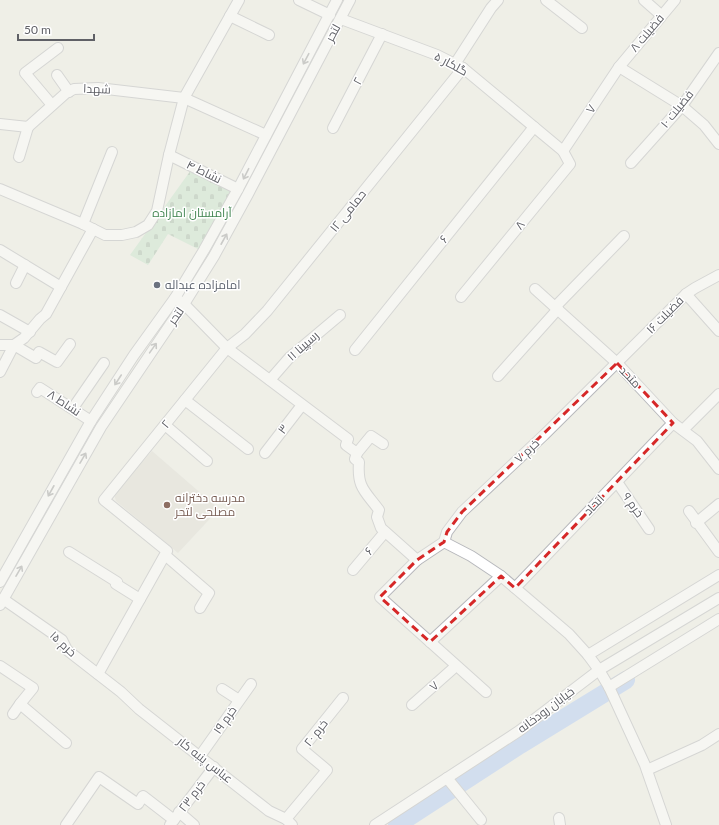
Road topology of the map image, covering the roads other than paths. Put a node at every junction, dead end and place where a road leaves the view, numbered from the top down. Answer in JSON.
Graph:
{"nodes":[{"id":1,"x":239,"y":0,"type":"edge"},
{"id":2,"x":299,"y":0,"type":"edge"},
{"id":3,"x":338,"y":0,"type":"edge"},
{"id":4,"x":350,"y":0,"type":"edge"},
{"id":5,"x":498,"y":0,"type":"edge"},
{"id":6,"x":546,"y":0,"type":"edge"},
{"id":7,"x":644,"y":0,"type":"edge"},
{"id":8,"x":675,"y":0,"type":"edge"},
{"id":9,"x":330,"y":15,"type":"junction"},
{"id":10,"x":661,"y":15,"type":"junction"},
{"id":11,"x":230,"y":16,"type":"junction"},
{"id":12,"x":340,"y":19,"type":"junction"},
{"id":13,"x":582,"y":28,"type":"dead end"},
{"id":14,"x":382,"y":34,"type":"junction"},
{"id":15,"x":269,"y":35,"type":"dead end"},
{"id":16,"x":58,"y":48,"type":"dead end"},
{"id":17,"x":719,"y":53,"type":"edge"},
{"id":18,"x":459,"y":66,"type":"junction"},
{"id":19,"x":619,"y":67,"type":"junction"},
{"id":20,"x":57,"y":75,"type":"dead end"},
{"id":21,"x":69,"y":92,"type":"junction"},
{"id":22,"x":184,"y":98,"type":"junction"},
{"id":23,"x":52,"y":104,"type":"junction"},
{"id":24,"x":682,"y":106,"type":"junction"},
{"id":25,"x":0,"y":124,"type":"edge"},
{"id":26,"x":28,"y":127,"type":"junction"},
{"id":27,"x":534,"y":127,"type":"junction"},
{"id":28,"x":333,"y":128,"type":"dead end"},
{"id":29,"x":266,"y":134,"type":"junction"},
{"id":30,"x":719,"y":144,"type":"edge"},
{"id":31,"x":563,"y":151,"type":"junction"},
{"id":32,"x":112,"y":152,"type":"dead end"},
{"id":33,"x":169,"y":155,"type":"junction"},
{"id":34,"x":19,"y":158,"type":"dead end"},
{"id":35,"x":631,"y":163,"type":"dead end"},
{"id":36,"x":0,"y":189,"type":"edge"},
{"id":37,"x":238,"y":189,"type":"junction"},
{"id":38,"x":83,"y":224,"type":"junction"},
{"id":39,"x":93,"y":229,"type":"junction"},
{"id":40,"x":624,"y":236,"type":"dead end"},
{"id":41,"x":0,"y":250,"type":"edge"},
{"id":42,"x":25,"y":265,"type":"junction"},
{"id":43,"x":719,"y":274,"type":"edge"},
{"id":44,"x":16,"y":283,"type":"dead end"},
{"id":45,"x":61,"y":287,"type":"junction"},
{"id":46,"x":535,"y":289,"type":"dead end"},
{"id":47,"x":686,"y":294,"type":"junction"},
{"id":48,"x":461,"y":297,"type":"dead end"},
{"id":49,"x":175,"y":298,"type":"junction"},
{"id":50,"x":184,"y":304,"type":"junction"},
{"id":51,"x":557,"y":308,"type":"junction"},
{"id":52,"x":0,"y":315,"type":"edge"},
{"id":53,"x":340,"y":315,"type":"dead end"},
{"id":54,"x":719,"y":331,"type":"edge"},
{"id":55,"x":30,"y":332,"type":"junction"},
{"id":56,"x":70,"y":344,"type":"dead end"},
{"id":57,"x":0,"y":345,"type":"edge"},
{"id":58,"x":14,"y":346,"type":"junction"},
{"id":59,"x":228,"y":348,"type":"junction"},
{"id":60,"x":354,"y":350,"type":"dead end"},
{"id":61,"x":134,"y":355,"type":"junction"},
{"id":62,"x":144,"y":362,"type":"junction"},
{"id":63,"x":104,"y":363,"type":"dead end"},
{"id":64,"x":617,"y":363,"type":"junction"},
{"id":65,"x":0,"y":372,"type":"edge"},
{"id":66,"x":498,"y":376,"type":"dead end"},
{"id":67,"x":270,"y":380,"type":"junction"},
{"id":68,"x":38,"y":392,"type":"dead end"},
{"id":69,"x":719,"y":394,"type":"edge"},
{"id":70,"x":185,"y":400,"type":"junction"},
{"id":71,"x":302,"y":405,"type":"junction"},
{"id":72,"x":73,"y":408,"type":"junction"},
{"id":73,"x":91,"y":421,"type":"junction"},
{"id":74,"x":673,"y":423,"type":"junction"},
{"id":75,"x":165,"y":425,"type":"junction"},
{"id":76,"x":683,"y":430,"type":"junction"},
{"id":77,"x":383,"y":444,"type":"dead end"},
{"id":78,"x":248,"y":449,"type":"dead end"},
{"id":79,"x":265,"y":453,"type":"dead end"},
{"id":80,"x":357,"y":453,"type":"junction"},
{"id":81,"x":207,"y":461,"type":"dead end"},
{"id":82,"x":719,"y":469,"type":"edge"},
{"id":83,"x":617,"y":482,"type":"junction"},
{"id":84,"x":719,"y":504,"type":"edge"},
{"id":85,"x":689,"y":511,"type":"dead end"},
{"id":86,"x":696,"y":522,"type":"junction"},
{"id":87,"x":650,"y":529,"type":"dead end"},
{"id":88,"x":385,"y":532,"type":"junction"},
{"id":89,"x":444,"y":542,"type":"junction"},
{"id":90,"x":69,"y":552,"type":"dead end"},
{"id":91,"x":719,"y":552,"type":"edge"},
{"id":92,"x":165,"y":555,"type":"junction"},
{"id":93,"x":417,"y":560,"type":"junction"},
{"id":94,"x":353,"y":570,"type":"dead end"},
{"id":95,"x":719,"y":575,"type":"edge"},
{"id":96,"x":501,"y":576,"type":"junction"},
{"id":97,"x":0,"y":582,"type":"edge"},
{"id":98,"x":515,"y":588,"type":"junction"},
{"id":99,"x":719,"y":598,"type":"edge"},
{"id":100,"x":140,"y":599,"type":"junction"},
{"id":101,"x":2,"y":602,"type":"edge"},
{"id":102,"x":200,"y":608,"type":"dead end"},
{"id":103,"x":719,"y":619,"type":"edge"},
{"id":104,"x":430,"y":642,"type":"junction"},
{"id":105,"x":588,"y":655,"type":"junction"},
{"id":106,"x":0,"y":666,"type":"edge"},
{"id":107,"x":456,"y":666,"type":"junction"},
{"id":108,"x":599,"y":670,"type":"junction"},
{"id":109,"x":98,"y":674,"type":"junction"},
{"id":110,"x":251,"y":684,"type":"dead end"},
{"id":111,"x":609,"y":687,"type":"junction"},
{"id":112,"x":222,"y":689,"type":"dead end"},
{"id":113,"x":120,"y":692,"type":"joint"},
{"id":114,"x":486,"y":692,"type":"dead end"},
{"id":115,"x":343,"y":698,"type":"dead end"},
{"id":116,"x":239,"y":700,"type":"junction"},
{"id":117,"x":20,"y":704,"type":"junction"},
{"id":118,"x":412,"y":706,"type":"dead end"},
{"id":119,"x":13,"y":714,"type":"dead end"},
{"id":120,"x":719,"y":734,"type":"edge"},
{"id":121,"x":66,"y":743,"type":"dead end"},
{"id":122,"x":200,"y":756,"type":"junction"},
{"id":123,"x":214,"y":767,"type":"junction"},
{"id":124,"x":647,"y":770,"type":"junction"},
{"id":125,"x":447,"y":778,"type":"junction"},
{"id":126,"x":175,"y":819,"type":"edge"},
{"id":127,"x":481,"y":820,"type":"dead end"},
{"id":128,"x":289,"y":822,"type":"edge"},
{"id":129,"x":66,"y":825,"type":"edge"},
{"id":130,"x":194,"y":825,"type":"edge"},
{"id":131,"x":375,"y":825,"type":"edge"},
{"id":132,"x":666,"y":825,"type":"edge"}],
"edges":[{"from":1,"to":11,"type":"street"},
{"from":2,"to":9,"type":"street"},
{"from":3,"to":9,"type":"street","name":"لتحر"},
{"from":4,"to":12,"type":"street","name":"لتحر"},
{"from":5,"to":18,"type":"street"},
{"from":6,"to":13,"type":"street"},
{"from":7,"to":10,"type":"street"},
{"from":8,"to":10,"type":"street","name":"فضیلت ۸"},
{"from":9,"to":29,"type":"street","name":"لتحر","one_way":true},
{"from":10,"to":19,"type":"street","name":"فضیلت ۸"},
{"from":11,"to":15,"type":"street"},
{"from":11,"to":22,"type":"street"},
{"from":12,"to":14,"type":"street","name":"گلکار ۵"},
{"from":50,"to":12,"type":"street","name":"لتحر","one_way":true},
{"from":14,"to":18,"type":"street","name":"گلکار ۵"},
{"from":14,"to":28,"type":"street","name":"۲"},
{"from":16,"to":23,"type":"street"},
{"from":17,"to":24,"type":"street","name":"فضیلت ۱۰"},
{"from":18,"to":27,"type":"street","name":"گلکار ۵"},
{"from":18,"to":59,"type":"street","name":"حمامی ۱۲"},
{"from":19,"to":24,"type":"street"},
{"from":19,"to":31,"type":"street","name":"۷"},
{"from":20,"to":21,"type":"street"},
{"from":21,"to":22,"type":"street","name":"شهدا"},
{"from":21,"to":23,"type":"street","name":"شهدا"},
{"from":22,"to":29,"type":"street","name":"شهدا"},
{"from":22,"to":33,"type":"street"},
{"from":23,"to":26,"type":"street","name":"شهدا"},
{"from":24,"to":30,"type":"street"},
{"from":24,"to":35,"type":"street","name":"فضیلت ۱۰"},
{"from":25,"to":26,"type":"street"},
{"from":26,"to":34,"type":"street"},
{"from":27,"to":31,"type":"street","name":"گلکار ۵"},
{"from":27,"to":60,"type":"street","name":"۶"},
{"from":29,"to":37,"type":"street","name":"لتحر","one_way":true},
{"from":31,"to":48,"type":"street","name":"۸"},
{"from":32,"to":38,"type":"street"},
{"from":33,"to":37,"type":"street","name":"نشاط ۴"},
{"from":33,"to":39,"type":"street"},
{"from":36,"to":38,"type":"street"},
{"from":37,"to":49,"type":"street","name":"لتحر"},
{"from":38,"to":39,"type":"street"},
{"from":39,"to":45,"type":"street"},
{"from":40,"to":51,"type":"street"},
{"from":41,"to":42,"type":"street"},
{"from":42,"to":44,"type":"street"},
{"from":42,"to":45,"type":"street"},
{"from":43,"to":47,"type":"street","name":"فضیلت ۱۶"},
{"from":45,"to":55,"type":"street"},
{"from":46,"to":51,"type":"street","name":"متحد"},
{"from":47,"to":54,"type":"street"},
{"from":47,"to":64,"type":"street","name":"فضیلت ۱۶"},
{"from":49,"to":50,"type":"street"},
{"from":49,"to":61,"type":"street","name":"لتحر"},
{"from":50,"to":59,"type":"street"},
{"from":62,"to":50,"type":"street","name":"لتحر","one_way":true},
{"from":51,"to":64,"type":"street","name":"متحد"},
{"from":51,"to":66,"type":"street"},
{"from":52,"to":55,"type":"street"},
{"from":53,"to":67,"type":"street","name":"رسپینا ۱۱"},
{"from":55,"to":58,"type":"street"},
{"from":56,"to":58,"type":"street"},
{"from":57,"to":58,"type":"street"},
{"from":58,"to":65,"type":"street"},
{"from":59,"to":67,"type":"street"},
{"from":59,"to":70,"type":"street","name":"۲"},
{"from":61,"to":62,"type":"street"},
{"from":61,"to":73,"type":"street","name":"لتحر","one_way":true},
{"from":101,"to":62,"type":"street","name":"لتحر","one_way":true},
{"from":63,"to":72,"type":"street"},
{"from":64,"to":74,"type":"street","name":"متحد"},
{"from":64,"to":89,"type":"street","name":"خرم ۷"},
{"from":67,"to":71,"type":"street"},
{"from":68,"to":72,"type":"street","name":"نشاط ۸"},
{"from":69,"to":76,"type":"street"},
{"from":70,"to":75,"type":"street","name":"۲"},
{"from":70,"to":78,"type":"street"},
{"from":71,"to":79,"type":"street","name":"۳"},
{"from":71,"to":80,"type":"street"},
{"from":72,"to":73,"type":"street","name":"نشاط ۸"},
{"from":73,"to":97,"type":"street","name":"لتحر","one_way":true},
{"from":74,"to":76,"type":"street","name":"متحد"},
{"from":74,"to":83,"type":"street","name":"اتحاد"},
{"from":75,"to":81,"type":"street"},
{"from":75,"to":92,"type":"street","name":"۲"},
{"from":76,"to":82,"type":"street","name":"متحد"},
{"from":77,"to":80,"type":"street"},
{"from":80,"to":88,"type":"street"},
{"from":83,"to":87,"type":"street","name":"خرم ۹"},
{"from":83,"to":98,"type":"street","name":"اتحاد"},
{"from":84,"to":86,"type":"street"},
{"from":85,"to":86,"type":"street"},
{"from":86,"to":91,"type":"street"},
{"from":88,"to":93,"type":"street"},
{"from":88,"to":94,"type":"street","name":"۶"},
{"from":89,"to":93,"type":"street"},
{"from":89,"to":96,"type":"street"},
{"from":90,"to":100,"type":"street"},
{"from":92,"to":100,"type":"street"},
{"from":92,"to":102,"type":"street"},
{"from":93,"to":104,"type":"street"},
{"from":95,"to":105,"type":"street"},
{"from":96,"to":98,"type":"street"},
{"from":96,"to":104,"type":"street"},
{"from":98,"to":105,"type":"street"},
{"from":99,"to":108,"type":"street","name":"خیابان رودخانه"},
{"from":100,"to":109,"type":"street"},
{"from":101,"to":109,"type":"street","name":"خرم ۱۵"},
{"from":103,"to":111,"type":"street"},
{"from":104,"to":107,"type":"street"},
{"from":105,"to":108,"type":"street"},
{"from":106,"to":117,"type":"street"},
{"from":107,"to":114,"type":"street"},
{"from":107,"to":118,"type":"street","name":"۷"},
{"from":108,"to":111,"type":"street"},
{"from":108,"to":125,"type":"street","name":"خیابان رودخانه"},
{"from":109,"to":113,"type":"street","name":"خرم ۱۵"},
{"from":110,"to":116,"type":"street","name":"خرم ۱۹"},
{"from":111,"to":124,"type":"street"},
{"from":112,"to":116,"type":"street"},
{"from":113,"to":122,"type":"street","name":"عباس پنبه کار"},
{"from":115,"to":128,"type":"street","name":"خرم ۲۰"},
{"from":116,"to":122,"type":"street","name":"خرم ۱۹"},
{"from":117,"to":119,"type":"street"},
{"from":117,"to":121,"type":"street"},
{"from":120,"to":124,"type":"street"},
{"from":122,"to":123,"type":"street","name":"عباس پنبه کار"},
{"from":123,"to":126,"type":"street","name":"خرم ۲۳"},
{"from":123,"to":128,"type":"street","name":"عباس پنبه کار"},
{"from":124,"to":132,"type":"street"},
{"from":125,"to":127,"type":"street"},
{"from":125,"to":131,"type":"street","name":"خیابان رودخانه"},
{"from":126,"to":129,"type":"street"},
{"from":126,"to":130,"type":"street"}]}
